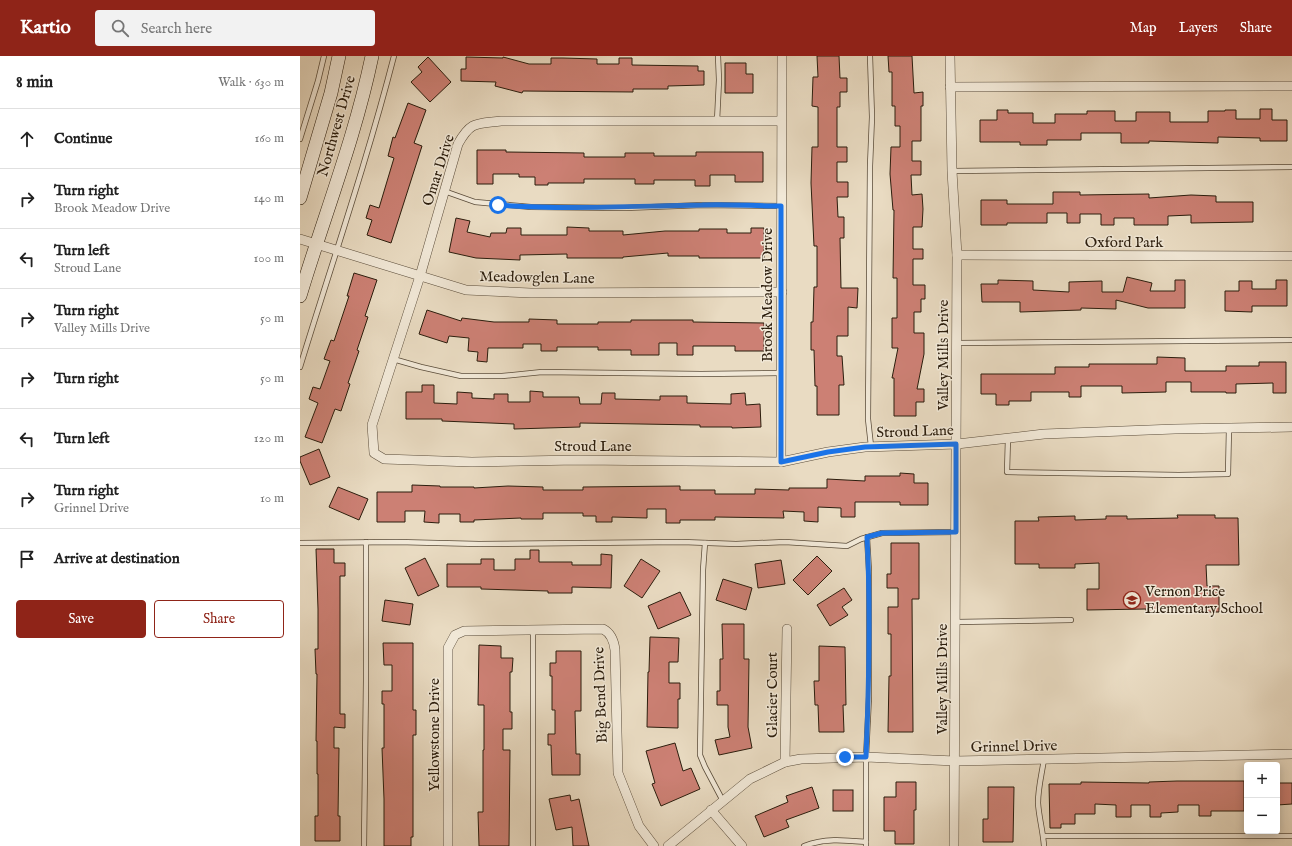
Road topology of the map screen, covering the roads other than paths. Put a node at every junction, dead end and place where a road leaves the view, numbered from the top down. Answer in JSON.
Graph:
{"nodes":[{"id":1,"x":324,"y":56,"type":"edge"},
{"id":2,"x":339,"y":56,"type":"edge"},
{"id":3,"x":372,"y":56,"type":"edge"},
{"id":4,"x":394,"y":56,"type":"edge"},
{"id":5,"x":718,"y":56,"type":"edge"},
{"id":6,"x":782,"y":56,"type":"edge"},
{"id":7,"x":870,"y":56,"type":"edge"},
{"id":8,"x":950,"y":56,"type":"edge"},
{"id":9,"x":1292,"y":86,"type":"edge"},
{"id":10,"x":950,"y":87,"type":"junction"},
{"id":11,"x":717,"y":121,"type":"junction"},
{"id":12,"x":781,"y":121,"type":"junction"},
{"id":13,"x":300,"y":139,"type":"edge"},
{"id":14,"x":1292,"y":167,"type":"edge"},
{"id":15,"x":952,"y":171,"type":"junction"},
{"id":16,"x":444,"y":191,"type":"junction"},
{"id":17,"x":300,"y":198,"type":"edge"},
{"id":18,"x":781,"y":206,"type":"junction"},
{"id":19,"x":300,"y":239,"type":"edge"},
{"id":20,"x":316,"y":244,"type":"junction"},
{"id":21,"x":337,"y":251,"type":"junction"},
{"id":22,"x":957,"y":255,"type":"junction"},
{"id":23,"x":1292,"y":256,"type":"edge"},
{"id":24,"x":420,"y":276,"type":"junction"},
{"id":25,"x":782,"y":292,"type":"junction"},
{"id":26,"x":300,"y":296,"type":"edge"},
{"id":27,"x":1292,"y":340,"type":"edge"},
{"id":28,"x":957,"y":343,"type":"junction"},
{"id":29,"x":393,"y":359,"type":"junction"},
{"id":30,"x":300,"y":367,"type":"edge"},
{"id":31,"x":781,"y":373,"type":"junction"},
{"id":32,"x":1292,"y":427,"type":"edge"},
{"id":33,"x":1229,"y":428,"type":"junction"},
{"id":34,"x":1008,"y":438,"type":"junction"},
{"id":35,"x":956,"y":444,"type":"junction"},
{"id":36,"x":871,"y":446,"type":"junction"},
{"id":37,"x":374,"y":453,"type":"joint"},
{"id":38,"x":781,"y":462,"type":"junction"},
{"id":39,"x":956,"y":532,"type":"junction"},
{"id":40,"x":867,"y":537,"type":"junction"},
{"id":41,"x":300,"y":542,"type":"edge"},
{"id":42,"x":366,"y":542,"type":"junction"},
{"id":43,"x":705,"y":542,"type":"junction"},
{"id":44,"x":1071,"y":620,"type":"dead end"},
{"id":45,"x":956,"y":622,"type":"junction"},
{"id":46,"x":787,"y":628,"type":"dead end"},
{"id":47,"x":533,"y":630,"type":"junction"},
{"id":48,"x":464,"y":631,"type":"joint"},
{"id":49,"x":1292,"y":754,"type":"edge"},
{"id":50,"x":866,"y":757,"type":"junction"},
{"id":51,"x":1044,"y":759,"type":"junction"},
{"id":52,"x":955,"y":761,"type":"junction"},
{"id":53,"x":785,"y":762,"type":"junction"},
{"id":54,"x":723,"y":801,"type":"junction"},
{"id":55,"x":711,"y":810,"type":"junction"},
{"id":56,"x":1044,"y":836,"type":"junction"},
{"id":57,"x":1292,"y":836,"type":"edge"},
{"id":58,"x":866,"y":844,"type":"edge"},
{"id":59,"x":364,"y":846,"type":"edge"},
{"id":60,"x":448,"y":846,"type":"edge"},
{"id":61,"x":533,"y":846,"type":"edge"},
{"id":62,"x":654,"y":846,"type":"edge"},
{"id":63,"x":668,"y":846,"type":"edge"},
{"id":64,"x":742,"y":846,"type":"edge"},
{"id":65,"x":804,"y":846,"type":"edge"},
{"id":66,"x":954,"y":846,"type":"edge"},
{"id":67,"x":1044,"y":846,"type":"edge"}],
"edges":[{"from":1,"to":13,"type":"lane"},
{"from":2,"to":17,"type":"main road","name":"Northwest Drive"},
{"from":3,"to":20,"type":"main road","name":"Northwest Drive"},
{"from":4,"to":21,"type":"lane"},
{"from":5,"to":11,"type":"lane"},
{"from":6,"to":12,"type":"street","name":"Brook Meadow Drive"},
{"from":7,"to":36,"type":"lane"},
{"from":8,"to":10,"type":"street","name":"Valley Mills Drive"},
{"from":9,"to":10,"type":"street"},
{"from":10,"to":15,"type":"street","name":"Valley Mills Drive"},
{"from":11,"to":12,"type":"street","name":"Omar Drive"},
{"from":11,"to":16,"type":"street","name":"Omar Drive"},
{"from":12,"to":18,"type":"street","name":"Brook Meadow Drive"},
{"from":14,"to":15,"type":"lane"},
{"from":15,"to":22,"type":"street","name":"Valley Mills Drive"},
{"from":16,"to":18,"type":"lane"},
{"from":16,"to":24,"type":"street","name":"Omar Drive"},
{"from":18,"to":25,"type":"street","name":"Brook Meadow Drive"},
{"from":19,"to":20,"type":"street","name":"Meadowglen Lane"},
{"from":20,"to":21,"type":"street","name":"Meadowglen Lane"},
{"from":20,"to":26,"type":"main road","name":"Northwest Drive"},
{"from":21,"to":24,"type":"street","name":"Meadowglen Lane"},
{"from":21,"to":30,"type":"lane"},
{"from":22,"to":23,"type":"street","name":"Oxford Park"},
{"from":22,"to":28,"type":"street","name":"Valley Mills Drive"},
{"from":24,"to":25,"type":"street","name":"Meadowglen Lane"},
{"from":24,"to":29,"type":"street","name":"Omar Drive"},
{"from":25,"to":31,"type":"street","name":"Brook Meadow Drive"},
{"from":27,"to":28,"type":"lane"},
{"from":28,"to":35,"type":"street","name":"Valley Mills Drive"},
{"from":29,"to":31,"type":"lane"},
{"from":29,"to":37,"type":"street","name":"Omar Drive"},
{"from":31,"to":38,"type":"street","name":"Brook Meadow Drive"},
{"from":32,"to":33,"type":"street","name":"Stroud Lane"},
{"from":33,"to":34,"type":"street","name":"Stroud Lane"},
{"from":33,"to":34,"type":"lane"},
{"from":34,"to":35,"type":"street","name":"Stroud Lane"},
{"from":35,"to":36,"type":"street","name":"Stroud Lane"},
{"from":35,"to":39,"type":"street","name":"Valley Mills Drive"},
{"from":36,"to":38,"type":"street","name":"Stroud Lane"},
{"from":37,"to":38,"type":"street","name":"Stroud Lane"},
{"from":39,"to":40,"type":"lane"},
{"from":39,"to":45,"type":"street","name":"Valley Mills Drive"},
{"from":40,"to":43,"type":"lane"},
{"from":40,"to":50,"type":"lane"},
{"from":41,"to":42,"type":"lane"},
{"from":42,"to":43,"type":"lane"},
{"from":42,"to":59,"type":"lane"},
{"from":43,"to":54,"type":"lane"},
{"from":44,"to":45,"type":"lane"},
{"from":45,"to":52,"type":"street","name":"Valley Mills Drive"},
{"from":46,"to":53,"type":"street","name":"Glacier Court"},
{"from":47,"to":48,"type":"street","name":"Big Bend Drive"},
{"from":47,"to":61,"type":"lane"},
{"from":47,"to":62,"type":"street","name":"Big Bend Drive"},
{"from":48,"to":60,"type":"street","name":"Yellowstone Drive"},
{"from":49,"to":51,"type":"street","name":"Grinnel Drive"},
{"from":50,"to":52,"type":"street","name":"Grinnel Drive"},
{"from":50,"to":53,"type":"street","name":"Grinnel Drive"},
{"from":50,"to":58,"type":"lane"},
{"from":51,"to":52,"type":"street","name":"Grinnel Drive"},
{"from":51,"to":56,"type":"lane"},
{"from":52,"to":66,"type":"street","name":"Valley Mills Drive"},
{"from":53,"to":54,"type":"street","name":"Grinnel Drive"},
{"from":54,"to":55,"type":"street","name":"Grinnel Drive"},
{"from":55,"to":63,"type":"street","name":"Grinnel Drive"},
{"from":55,"to":64,"type":"street"},
{"from":56,"to":57,"type":"lane"},
{"from":56,"to":67,"type":"lane"},
{"from":58,"to":65,"type":"lane"}]}
